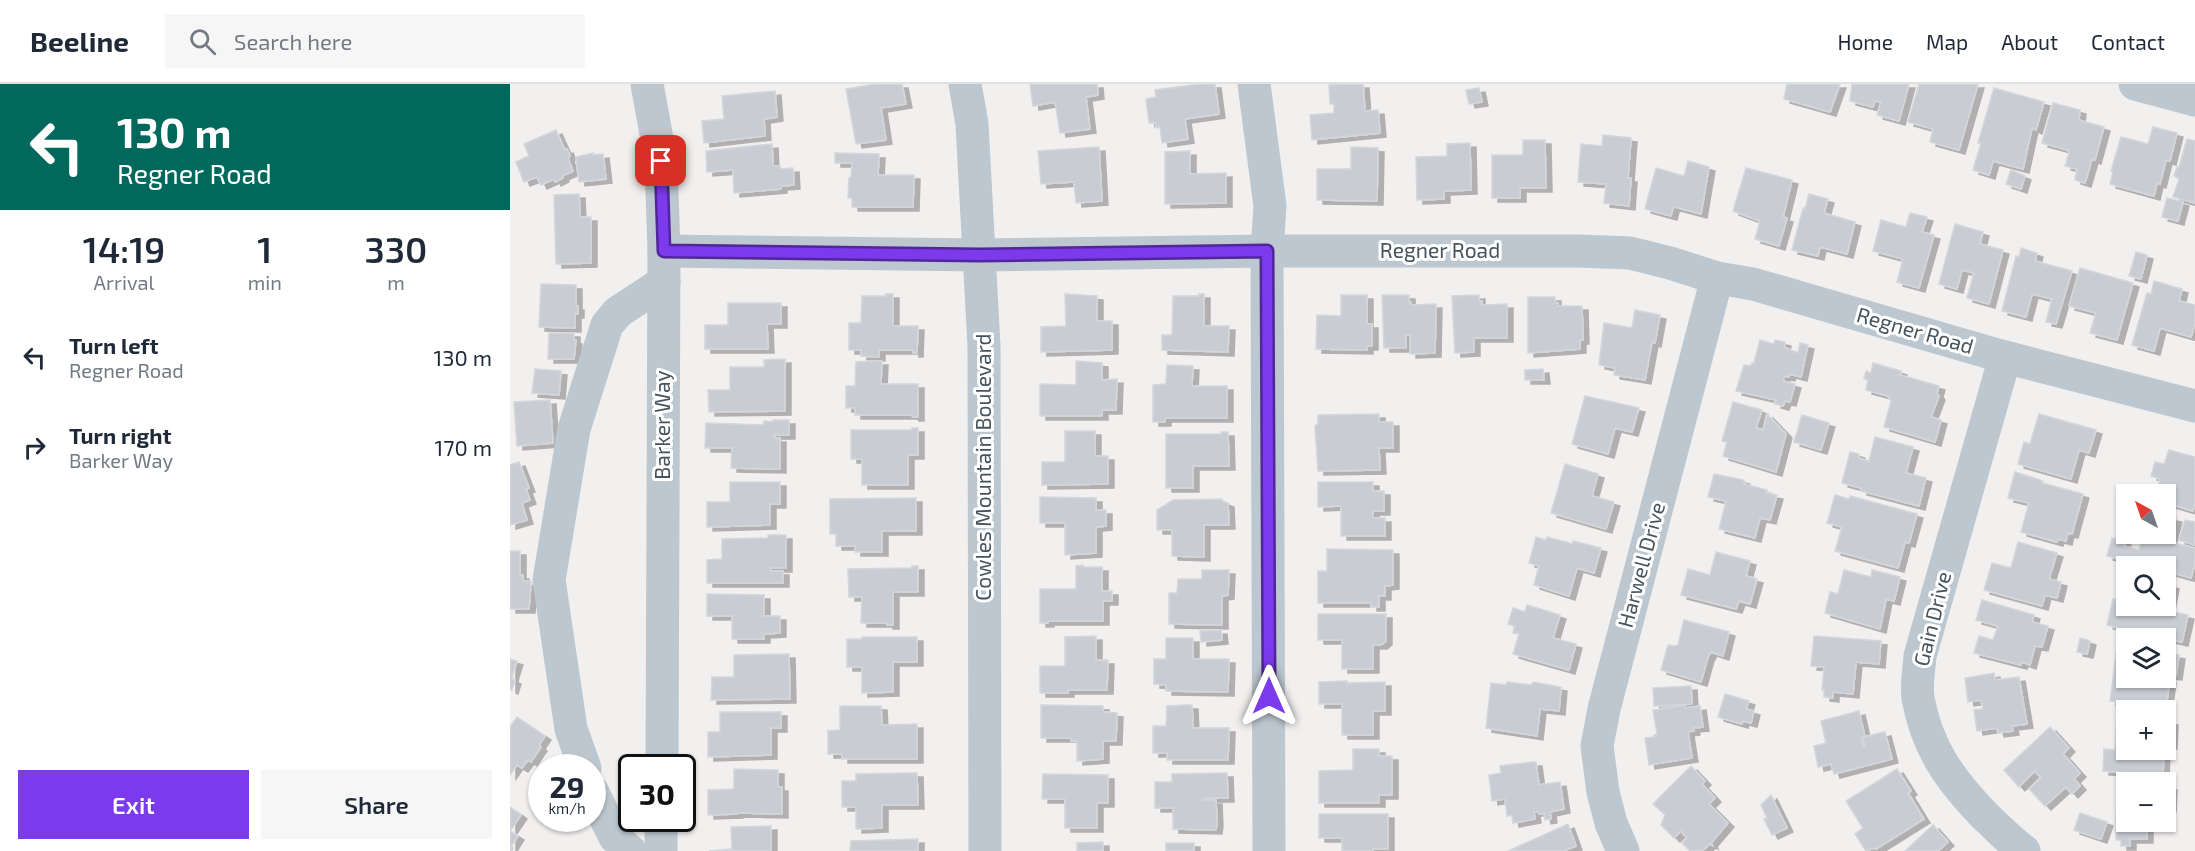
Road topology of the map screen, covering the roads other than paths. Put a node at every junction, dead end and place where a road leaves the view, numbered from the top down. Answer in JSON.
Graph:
{"nodes":[{"id":1,"x":647,"y":84,"type":"edge"},
{"id":2,"x":965,"y":84,"type":"edge"},
{"id":3,"x":1254,"y":84,"type":"edge"},
{"id":4,"x":2135,"y":84,"type":"edge"},
{"id":5,"x":2195,"y":100,"type":"edge"},
{"id":6,"x":1267,"y":251,"type":"junction"},
{"id":7,"x":980,"y":255,"type":"junction"},
{"id":8,"x":664,"y":267,"type":"junction"},
{"id":9,"x":1717,"y":278,"type":"junction"},
{"id":10,"x":2004,"y":357,"type":"junction"},
{"id":11,"x":2195,"y":406,"type":"edge"},
{"id":12,"x":580,"y":754,"type":"edge"},
{"id":13,"x":662,"y":754,"type":"edge"},
{"id":14,"x":606,"y":819,"type":"edge"},
{"id":15,"x":661,"y":832,"type":"edge"},
{"id":16,"x":630,"y":851,"type":"edge"},
{"id":17,"x":661,"y":851,"type":"edge"},
{"id":18,"x":985,"y":851,"type":"edge"},
{"id":19,"x":1269,"y":851,"type":"edge"},
{"id":20,"x":1623,"y":851,"type":"edge"},
{"id":21,"x":2024,"y":851,"type":"edge"}],
"edges":[{"from":1,"to":8,"type":"street","name":"Barker Way"},
{"from":2,"to":7,"type":"street","name":"Cowles Mountain Boulevard"},
{"from":3,"to":6,"type":"street"},
{"from":4,"to":5,"type":"street"},
{"from":6,"to":7,"type":"street","name":"Regner Road"},
{"from":6,"to":9,"type":"street","name":"Regner Road"},
{"from":6,"to":19,"type":"street"},
{"from":7,"to":8,"type":"street","name":"Regner Road"},
{"from":7,"to":18,"type":"street","name":"Cowles Mountain Boulevard"},
{"from":8,"to":12,"type":"street"},
{"from":8,"to":13,"type":"street","name":"Barker Way"},
{"from":9,"to":10,"type":"street","name":"Regner Road"},
{"from":9,"to":20,"type":"street","name":"Harwell Drive"},
{"from":10,"to":11,"type":"street","name":"Regner Road"},
{"from":10,"to":21,"type":"street","name":"Gain Drive"},
{"from":14,"to":16,"type":"street"},
{"from":15,"to":17,"type":"street"}]}
